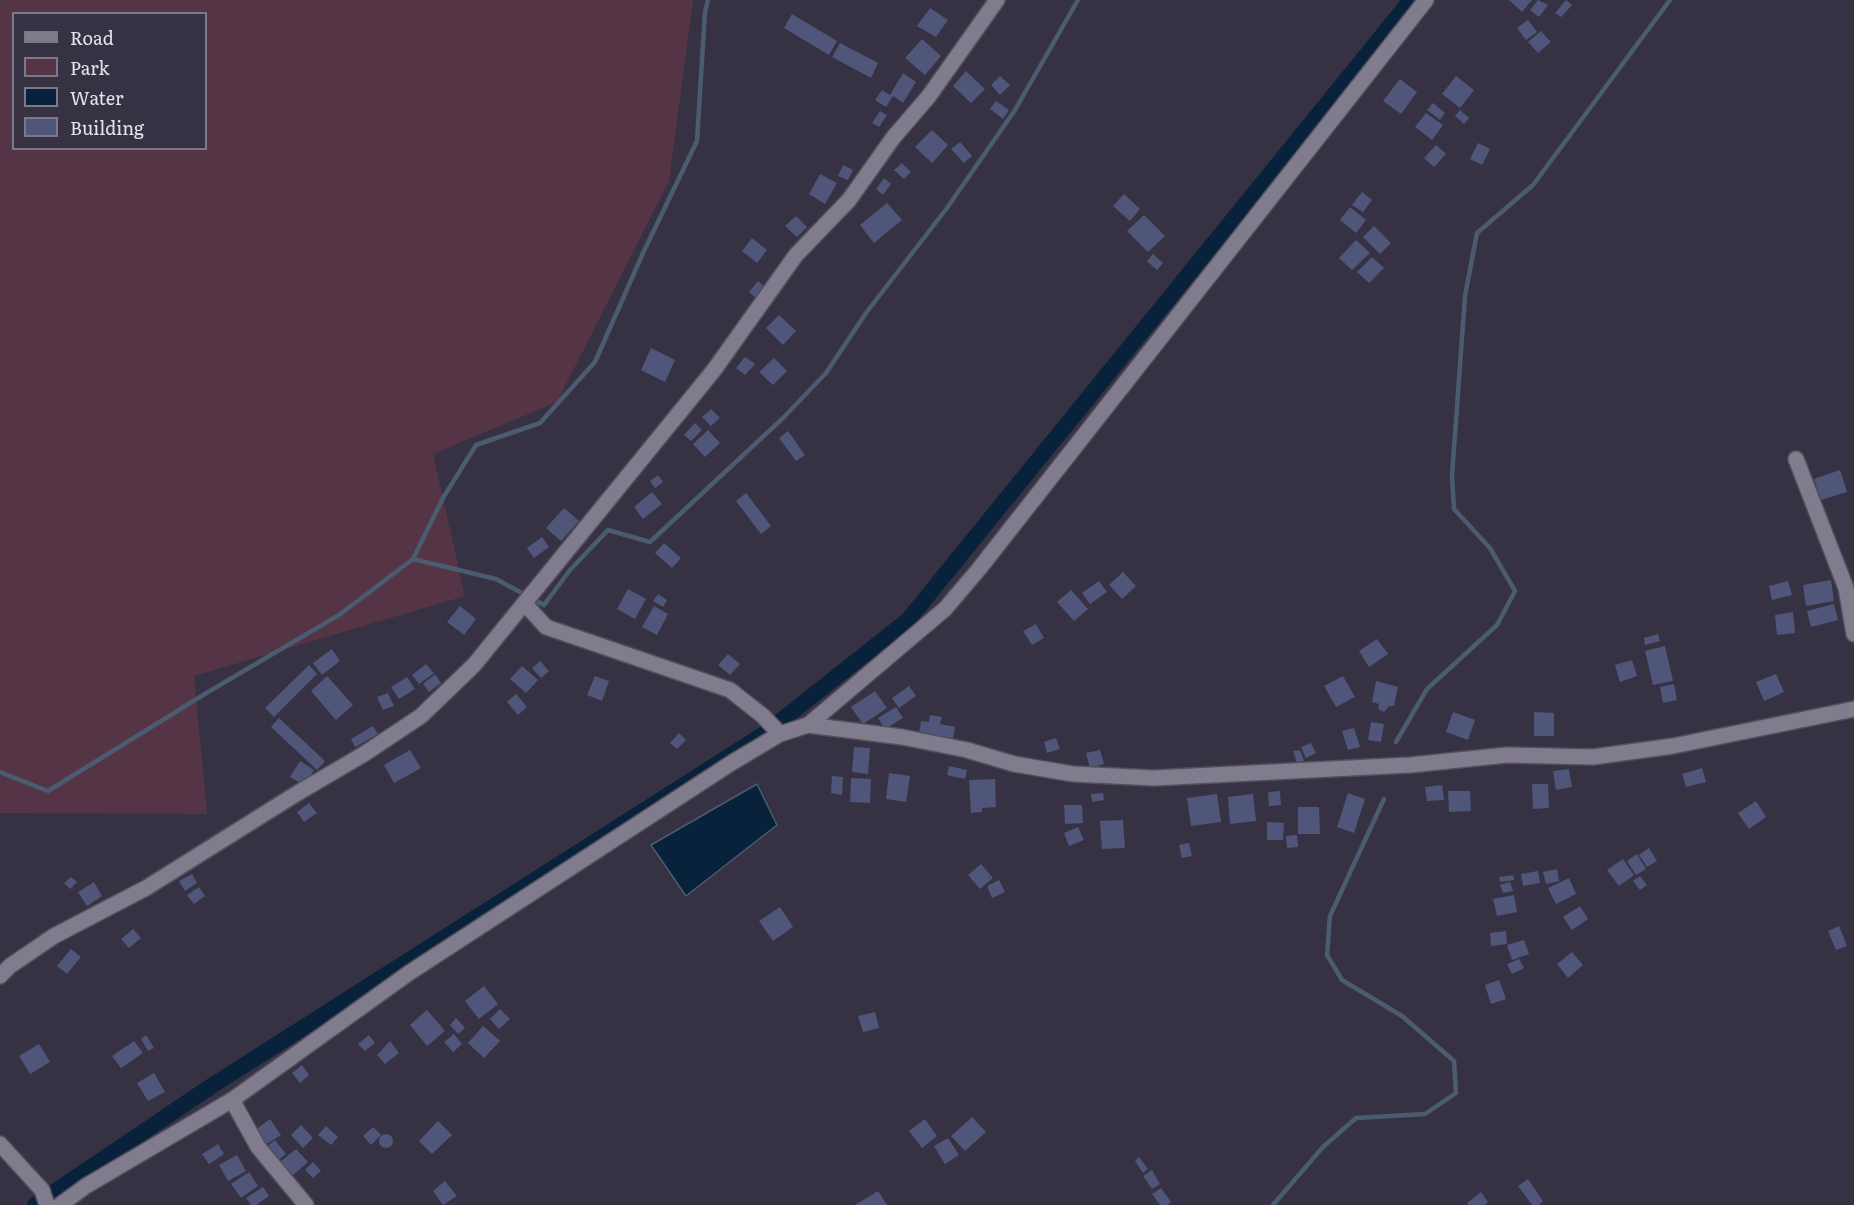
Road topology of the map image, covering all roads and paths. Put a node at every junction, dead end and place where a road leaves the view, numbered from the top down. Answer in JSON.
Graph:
{"nodes":[{"id":1,"x":997,"y":0,"type":"edge"},
{"id":2,"x":1426,"y":0,"type":"edge"},
{"id":3,"x":1796,"y":459,"type":"dead end"},
{"id":4,"x":526,"y":605,"type":"junction"},
{"id":5,"x":1854,"y":634,"type":"edge"},
{"id":6,"x":1854,"y":709,"type":"edge"},
{"id":7,"x":808,"y":725,"type":"junction"},
{"id":8,"x":780,"y":734,"type":"junction"},
{"id":9,"x":0,"y":976,"type":"edge"},
{"id":10,"x":232,"y":1100,"type":"junction"},
{"id":11,"x":0,"y":1144,"type":"edge"},
{"id":12,"x":44,"y":1198,"type":"edge"},
{"id":13,"x":60,"y":1205,"type":"edge"},
{"id":14,"x":306,"y":1205,"type":"edge"}],
"edges":[{"from":1,"to":4,"type":"street"},
{"from":2,"to":7,"type":"street"},
{"from":3,"to":5,"type":"street"},
{"from":4,"to":8,"type":"street"},
{"from":4,"to":9,"type":"street"},
{"from":6,"to":7,"type":"street"},
{"from":7,"to":8,"type":"street"},
{"from":8,"to":10,"type":"street"},
{"from":10,"to":13,"type":"street"},
{"from":10,"to":14,"type":"street"},
{"from":11,"to":12,"type":"street"}]}
